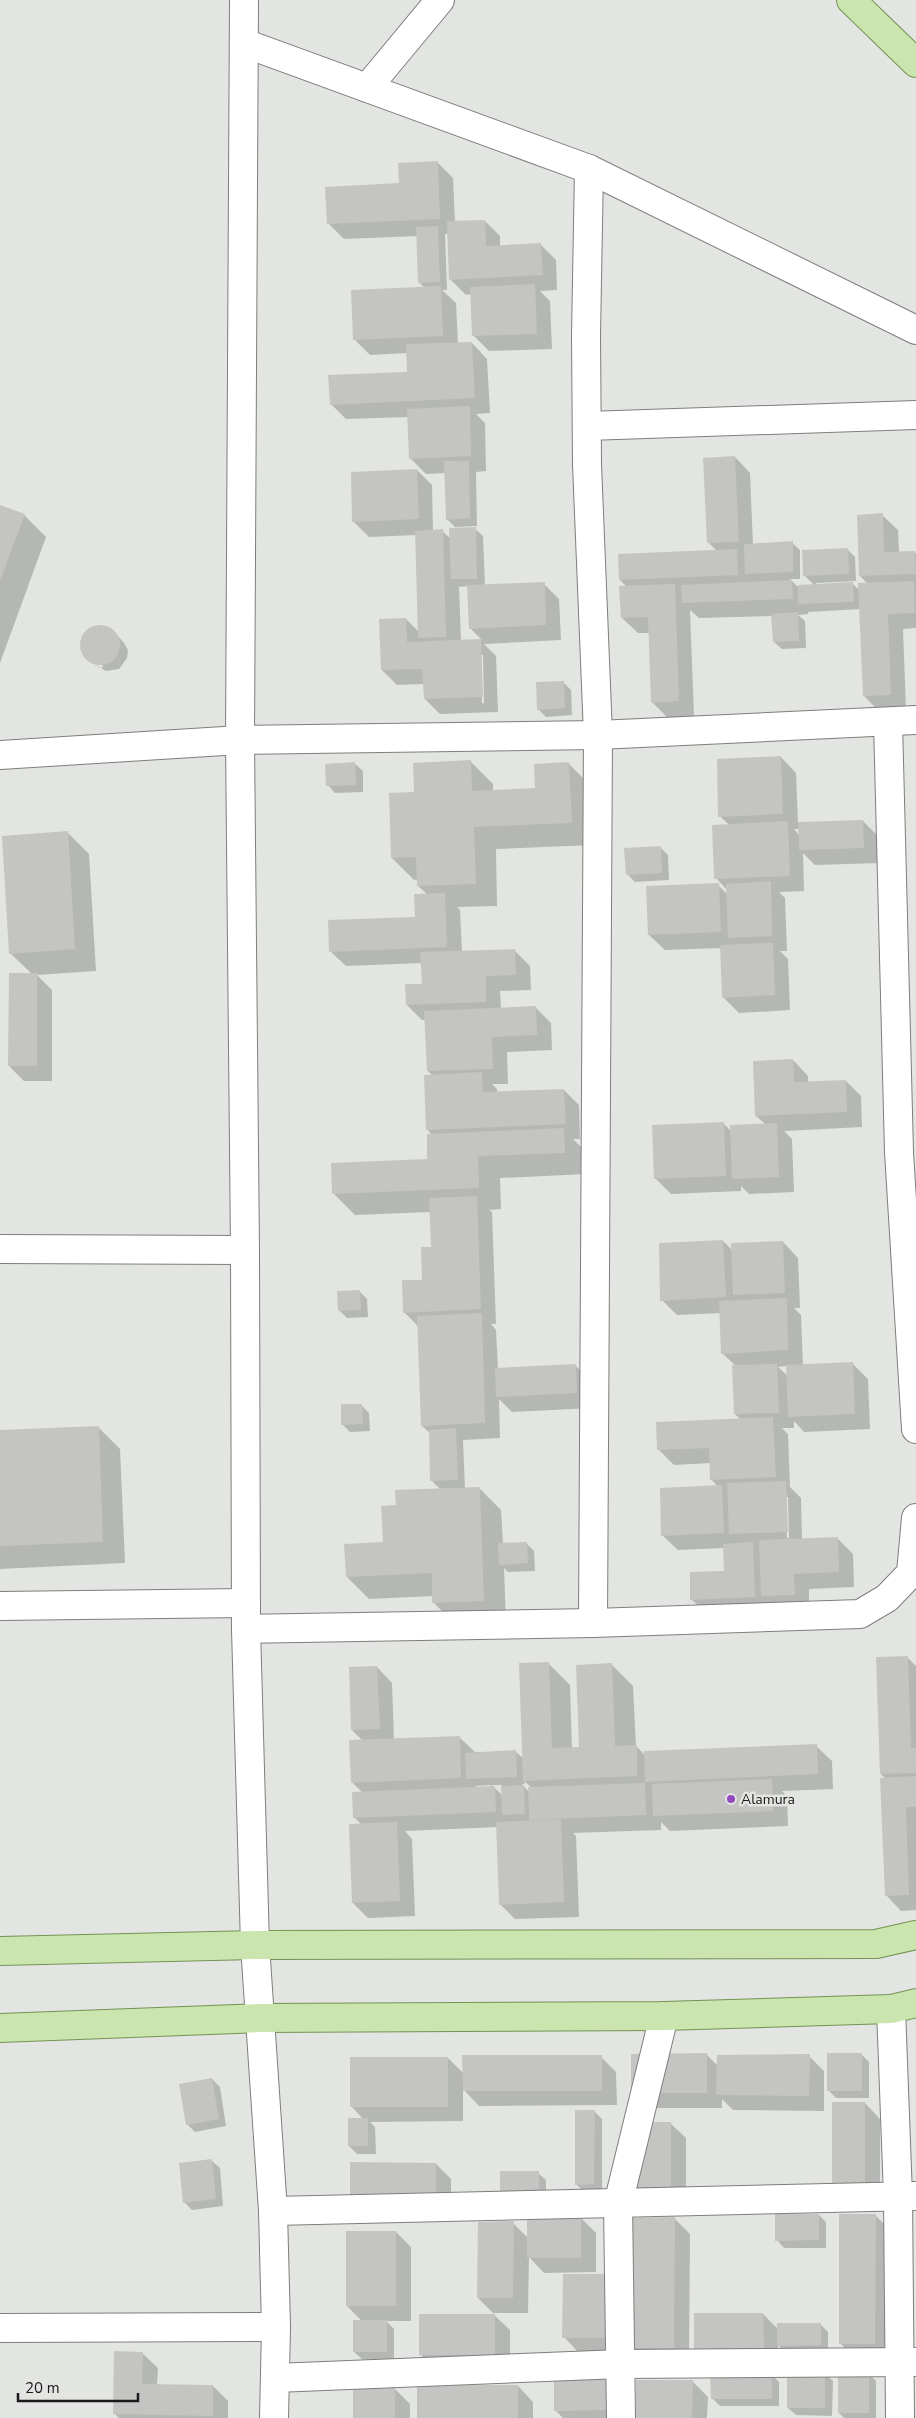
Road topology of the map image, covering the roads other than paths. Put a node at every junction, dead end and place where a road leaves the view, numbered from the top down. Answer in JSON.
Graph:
{"nodes":[{"id":1,"x":244,"y":0,"type":"edge"},
{"id":2,"x":440,"y":0,"type":"edge"},
{"id":3,"x":852,"y":0,"type":"edge"},
{"id":4,"x":244,"y":43,"type":"junction"},
{"id":5,"x":916,"y":63,"type":"edge"},
{"id":6,"x":367,"y":88,"type":"junction"},
{"id":7,"x":589,"y":169,"type":"junction"},
{"id":8,"x":916,"y":330,"type":"edge"},
{"id":9,"x":916,"y":415,"type":"edge"},
{"id":10,"x":587,"y":426,"type":"junction"},
{"id":11,"x":916,"y":720,"type":"edge"},
{"id":12,"x":888,"y":722,"type":"junction"},
{"id":13,"x":598,"y":735,"type":"junction"},
{"id":14,"x":240,"y":740,"type":"junction"},
{"id":15,"x":0,"y":755,"type":"edge"},
{"id":16,"x":0,"y":1249,"type":"edge"},
{"id":17,"x":245,"y":1250,"type":"junction"},
{"id":18,"x":916,"y":1429,"type":"edge"},
{"id":19,"x":916,"y":1518,"type":"edge"},
{"id":20,"x":0,"y":1606,"type":"edge"},
{"id":21,"x":246,"y":1616,"type":"junction"},
{"id":22,"x":593,"y":1623,"type":"junction"},
{"id":23,"x":916,"y":1935,"type":"edge"},
{"id":24,"x":255,"y":1945,"type":"junction"},
{"id":25,"x":0,"y":1952,"type":"edge"},
{"id":26,"x":903,"y":2006,"type":"edge"},
{"id":27,"x":664,"y":2016,"type":"junction"},
{"id":28,"x":260,"y":2018,"type":"junction"},
{"id":29,"x":0,"y":2028,"type":"edge"},
{"id":30,"x":907,"y":2196,"type":"edge"},
{"id":31,"x":618,"y":2204,"type":"junction"},
{"id":32,"x":273,"y":2211,"type":"junction"},
{"id":33,"x":276,"y":2327,"type":"junction"},
{"id":34,"x":0,"y":2328,"type":"edge"},
{"id":35,"x":908,"y":2362,"type":"edge"},
{"id":36,"x":621,"y":2364,"type":"junction"},
{"id":37,"x":275,"y":2378,"type":"junction"},
{"id":38,"x":274,"y":2418,"type":"edge"},
{"id":39,"x":621,"y":2418,"type":"edge"},
{"id":40,"x":900,"y":2418,"type":"edge"}],
"edges":[{"from":1,"to":4,"type":"street"},
{"from":2,"to":6,"type":"street"},
{"from":3,"to":5,"type":"main road"},
{"from":4,"to":6,"type":"street"},
{"from":4,"to":14,"type":"street"},
{"from":6,"to":7,"type":"street"},
{"from":7,"to":8,"type":"street"},
{"from":7,"to":10,"type":"street"},
{"from":9,"to":10,"type":"street"},
{"from":10,"to":13,"type":"street"},
{"from":11,"to":12,"type":"street"},
{"from":12,"to":13,"type":"street"},
{"from":12,"to":18,"type":"street"},
{"from":13,"to":14,"type":"street"},
{"from":13,"to":22,"type":"street"},
{"from":14,"to":15,"type":"street"},
{"from":14,"to":17,"type":"street"},
{"from":16,"to":17,"type":"street"},
{"from":17,"to":21,"type":"street"},
{"from":19,"to":22,"type":"street"},
{"from":20,"to":21,"type":"street"},
{"from":21,"to":22,"type":"street"},
{"from":21,"to":24,"type":"street"},
{"from":23,"to":24,"type":"main road"},
{"from":24,"to":25,"type":"main road"},
{"from":24,"to":28,"type":"street"},
{"from":26,"to":27,"type":"main road"},
{"from":26,"to":30,"type":"street"},
{"from":27,"to":28,"type":"main road"},
{"from":27,"to":31,"type":"street"},
{"from":28,"to":29,"type":"main road"},
{"from":28,"to":32,"type":"street"},
{"from":30,"to":31,"type":"street"},
{"from":30,"to":35,"type":"street"},
{"from":31,"to":32,"type":"street"},
{"from":31,"to":36,"type":"street"},
{"from":32,"to":33,"type":"street"},
{"from":33,"to":34,"type":"street"},
{"from":33,"to":37,"type":"street"},
{"from":35,"to":36,"type":"street"},
{"from":35,"to":40,"type":"street"},
{"from":36,"to":37,"type":"street"},
{"from":36,"to":39,"type":"street"},
{"from":37,"to":38,"type":"street"}]}
